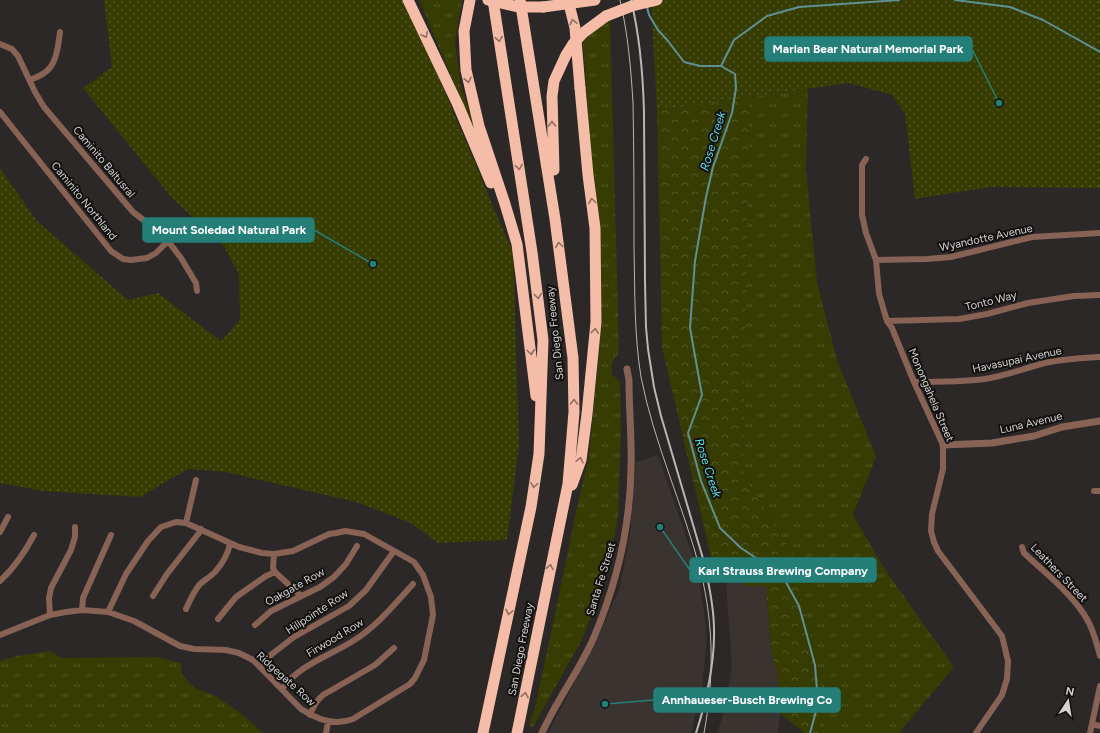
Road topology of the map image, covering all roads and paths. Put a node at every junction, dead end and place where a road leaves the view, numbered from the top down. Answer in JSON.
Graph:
{"nodes":[{"id":1,"x":408,"y":0,"type":"edge"},
{"id":2,"x":470,"y":0,"type":"edge"},
{"id":3,"x":488,"y":0,"type":"edge"},
{"id":4,"x":493,"y":0,"type":"edge"},
{"id":5,"x":500,"y":0,"type":"edge"},
{"id":6,"x":520,"y":0,"type":"edge"},
{"id":7,"x":568,"y":0,"type":"edge"},
{"id":8,"x":595,"y":0,"type":"edge"},
{"id":9,"x":657,"y":0,"type":"edge"},
{"id":10,"x":543,"y":7,"type":"junction"},
{"id":11,"x":60,"y":32,"type":"dead end"},
{"id":12,"x":0,"y":44,"type":"edge"},
{"id":13,"x":30,"y":80,"type":"junction"},
{"id":14,"x":0,"y":112,"type":"edge"},
{"id":15,"x":866,"y":159,"type":"dead end"},
{"id":16,"x":555,"y":219,"type":"junction"},
{"id":17,"x":1100,"y":233,"type":"edge"},
{"id":18,"x":168,"y":241,"type":"junction"},
{"id":19,"x":517,"y":244,"type":"junction"},
{"id":20,"x":876,"y":260,"type":"junction"},
{"id":21,"x":197,"y":291,"type":"dead end"},
{"id":22,"x":1100,"y":295,"type":"edge"},
{"id":23,"x":887,"y":321,"type":"junction"},
{"id":24,"x":1100,"y":357,"type":"edge"},
{"id":25,"x":627,"y":369,"type":"dead end"},
{"id":26,"x":914,"y":382,"type":"junction"},
{"id":27,"x":1100,"y":421,"type":"edge"},
{"id":28,"x":540,"y":432,"type":"junction"},
{"id":29,"x":943,"y":445,"type":"junction"},
{"id":30,"x":196,"y":480,"type":"dead end"},
{"id":31,"x":8,"y":517,"type":"dead end"},
{"id":32,"x":186,"y":523,"type":"junction"},
{"id":33,"x":559,"y":524,"type":"junction"},
{"id":34,"x":75,"y":527,"type":"dead end"},
{"id":35,"x":201,"y":529,"type":"junction"},
{"id":36,"x":0,"y":532,"type":"edge"},
{"id":37,"x":34,"y":534,"type":"dead end"},
{"id":38,"x":111,"y":535,"type":"dead end"},
{"id":39,"x":230,"y":544,"type":"junction"},
{"id":40,"x":357,"y":546,"type":"dead end"},
{"id":41,"x":1022,"y":547,"type":"dead end"},
{"id":42,"x":394,"y":551,"type":"junction"},
{"id":43,"x":274,"y":554,"type":"junction"},
{"id":44,"x":275,"y":572,"type":"junction"},
{"id":45,"x":0,"y":582,"type":"edge"},
{"id":46,"x":413,"y":584,"type":"dead end"},
{"id":47,"x":153,"y":596,"type":"dead end"},
{"id":48,"x":301,"y":596,"type":"junction"},
{"id":49,"x":186,"y":609,"type":"dead end"},
{"id":50,"x":82,"y":610,"type":"junction"},
{"id":51,"x":108,"y":612,"type":"junction"},
{"id":52,"x":50,"y":615,"type":"junction"},
{"id":53,"x":218,"y":619,"type":"dead end"},
{"id":54,"x":255,"y":625,"type":"dead end"},
{"id":55,"x":0,"y":635,"type":"edge"},
{"id":56,"x":394,"y":648,"type":"dead end"},
{"id":57,"x":1100,"y":656,"type":"edge"},
{"id":58,"x":260,"y":667,"type":"junction"},
{"id":59,"x":1100,"y":686,"type":"edge"},
{"id":60,"x":282,"y":689,"type":"junction"},
{"id":61,"x":310,"y":715,"type":"junction"},
{"id":62,"x":328,"y":722,"type":"junction"},
{"id":63,"x":1092,"y":724,"type":"junction"},
{"id":64,"x":1100,"y":726,"type":"edge"},
{"id":65,"x":326,"y":733,"type":"edge"},
{"id":66,"x":484,"y":733,"type":"edge"},
{"id":67,"x":517,"y":733,"type":"edge"},
{"id":68,"x":542,"y":733,"type":"edge"},
{"id":69,"x":976,"y":733,"type":"edge"},
{"id":70,"x":1090,"y":733,"type":"edge"}],
"edges":[{"from":1,"to":19,"type":"highway","one_way":true},
{"from":2,"to":19,"type":"highway","one_way":true},
{"from":3,"to":10,"type":"highway","bridge":true},
{"from":4,"to":28,"type":"highway","name":"San Diego Freeway","one_way":true},
{"from":5,"to":10,"type":"highway","bridge":true},
{"from":6,"to":16,"type":"highway","name":"San Diego Freeway"},
{"from":33,"to":7,"type":"highway","one_way":true,"bridge":true},
{"from":8,"to":10,"type":"highway"},
{"from":16,"to":9,"type":"highway","one_way":true,"bridge":true},
{"from":11,"to":13,"type":"street"},
{"from":12,"to":13,"type":"street","name":"Caminito Baltusral"},
{"from":13,"to":18,"type":"street","name":"Caminito Baltusral"},
{"from":14,"to":18,"type":"street","name":"Caminito Northland"},
{"from":15,"to":20,"type":"street","name":"Monongahela Street"},
{"from":33,"to":16,"type":"highway","name":"San Diego Freeway","one_way":true},
{"from":17,"to":20,"type":"street","name":"Wyandotte Avenue"},
{"from":18,"to":21,"type":"street","name":"Caminito Baltusral"},
{"from":19,"to":28,"type":"highway","one_way":true},
{"from":20,"to":23,"type":"street","name":"Monongahela Street"},
{"from":22,"to":23,"type":"street","name":"Tonto Way"},
{"from":23,"to":26,"type":"street","name":"Monongahela Street"},
{"from":24,"to":26,"type":"street","name":"Havasupai Avenue"},
{"from":25,"to":68,"type":"street","name":"Santa Fe Street"},
{"from":26,"to":29,"type":"street","name":"Monongahela Street"},
{"from":27,"to":29,"type":"street","name":"Luna Avenue"},
{"from":28,"to":66,"type":"highway","name":"San Diego Freeway","one_way":true},
{"from":29,"to":69,"type":"street","name":"Monongahela Street"},
{"from":30,"to":32,"type":"street"},
{"from":31,"to":36,"type":"street"},
{"from":32,"to":35,"type":"street"},
{"from":32,"to":51,"type":"street"},
{"from":67,"to":33,"type":"highway","name":"San Diego Freeway","one_way":true},
{"from":34,"to":52,"type":"street"},
{"from":35,"to":39,"type":"street"},
{"from":35,"to":47,"type":"street"},
{"from":37,"to":45,"type":"street"},
{"from":38,"to":50,"type":"street"},
{"from":39,"to":43,"type":"street"},
{"from":39,"to":49,"type":"street"},
{"from":40,"to":48,"type":"street","name":"Oakgate Row"},
{"from":41,"to":57,"type":"street","name":"Leathers Street"},
{"from":42,"to":43,"type":"street"},
{"from":42,"to":58,"type":"street","name":"Hillpointe Row"},
{"from":42,"to":62,"type":"street","name":"Ridgegate Row"},
{"from":43,"to":44,"type":"street"},
{"from":44,"to":48,"type":"street"},
{"from":44,"to":53,"type":"street"},
{"from":46,"to":60,"type":"street","name":"Firwood Row"},
{"from":48,"to":54,"type":"street","name":"Oakgate Row"},
{"from":50,"to":51,"type":"street","name":"Ridgegate Row"},
{"from":50,"to":52,"type":"street","name":"Ridgegate Row"},
{"from":51,"to":58,"type":"street","name":"Ridgegate Row"},
{"from":52,"to":55,"type":"street","name":"Ridgegate Row"},
{"from":56,"to":61,"type":"street"},
{"from":58,"to":60,"type":"street","name":"Ridgegate Row"},
{"from":59,"to":63,"type":"street"},
{"from":60,"to":61,"type":"street","name":"Ridgegate Row"},
{"from":61,"to":62,"type":"street","name":"Ridgegate Row"},
{"from":62,"to":65,"type":"street"},
{"from":63,"to":64,"type":"street"},
{"from":63,"to":70,"type":"street"}]}
